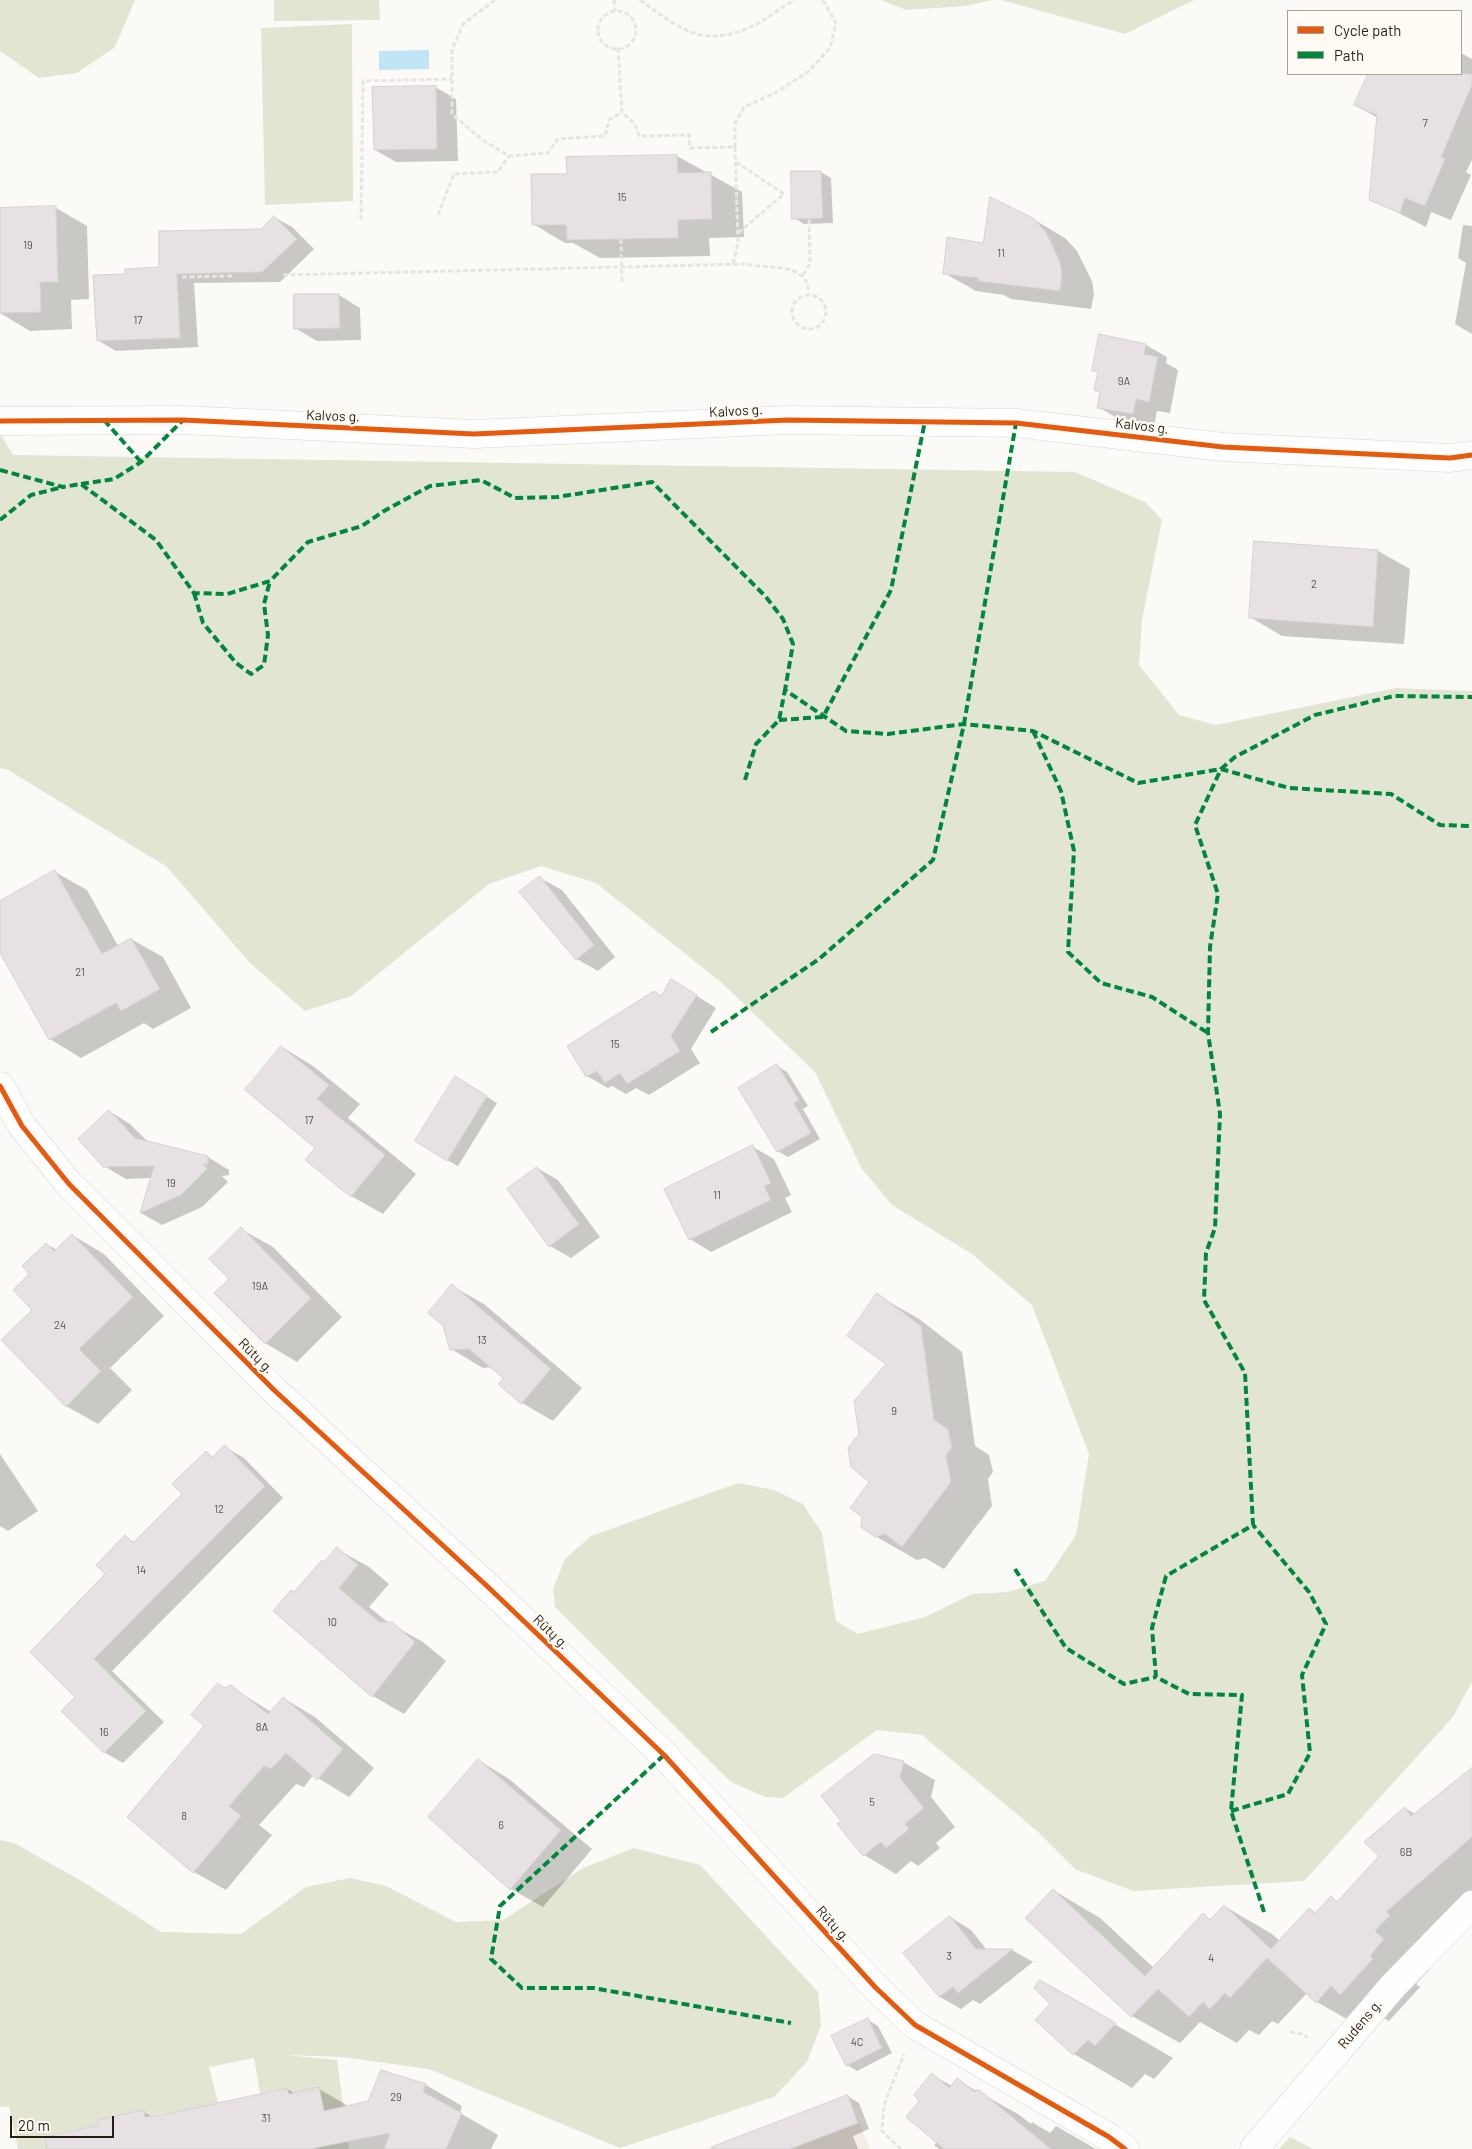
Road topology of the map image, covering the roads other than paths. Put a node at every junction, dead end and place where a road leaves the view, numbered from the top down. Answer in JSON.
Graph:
{"nodes":[{"id":1,"x":0,"y":421,"type":"edge"},
{"id":2,"x":1472,"y":455,"type":"edge"},
{"id":3,"x":0,"y":1086,"type":"edge"},
{"id":4,"x":1472,"y":1905,"type":"edge"},
{"id":5,"x":1125,"y":2149,"type":"edge"},
{"id":6,"x":1254,"y":2149,"type":"edge"}],
"edges":[{"from":1,"to":2,"type":"street","name":"Kalvos g."},
{"from":3,"to":5,"type":"street","name":"Rūtų g."},
{"from":4,"to":6,"type":"street","name":"Rudens g."}]}
